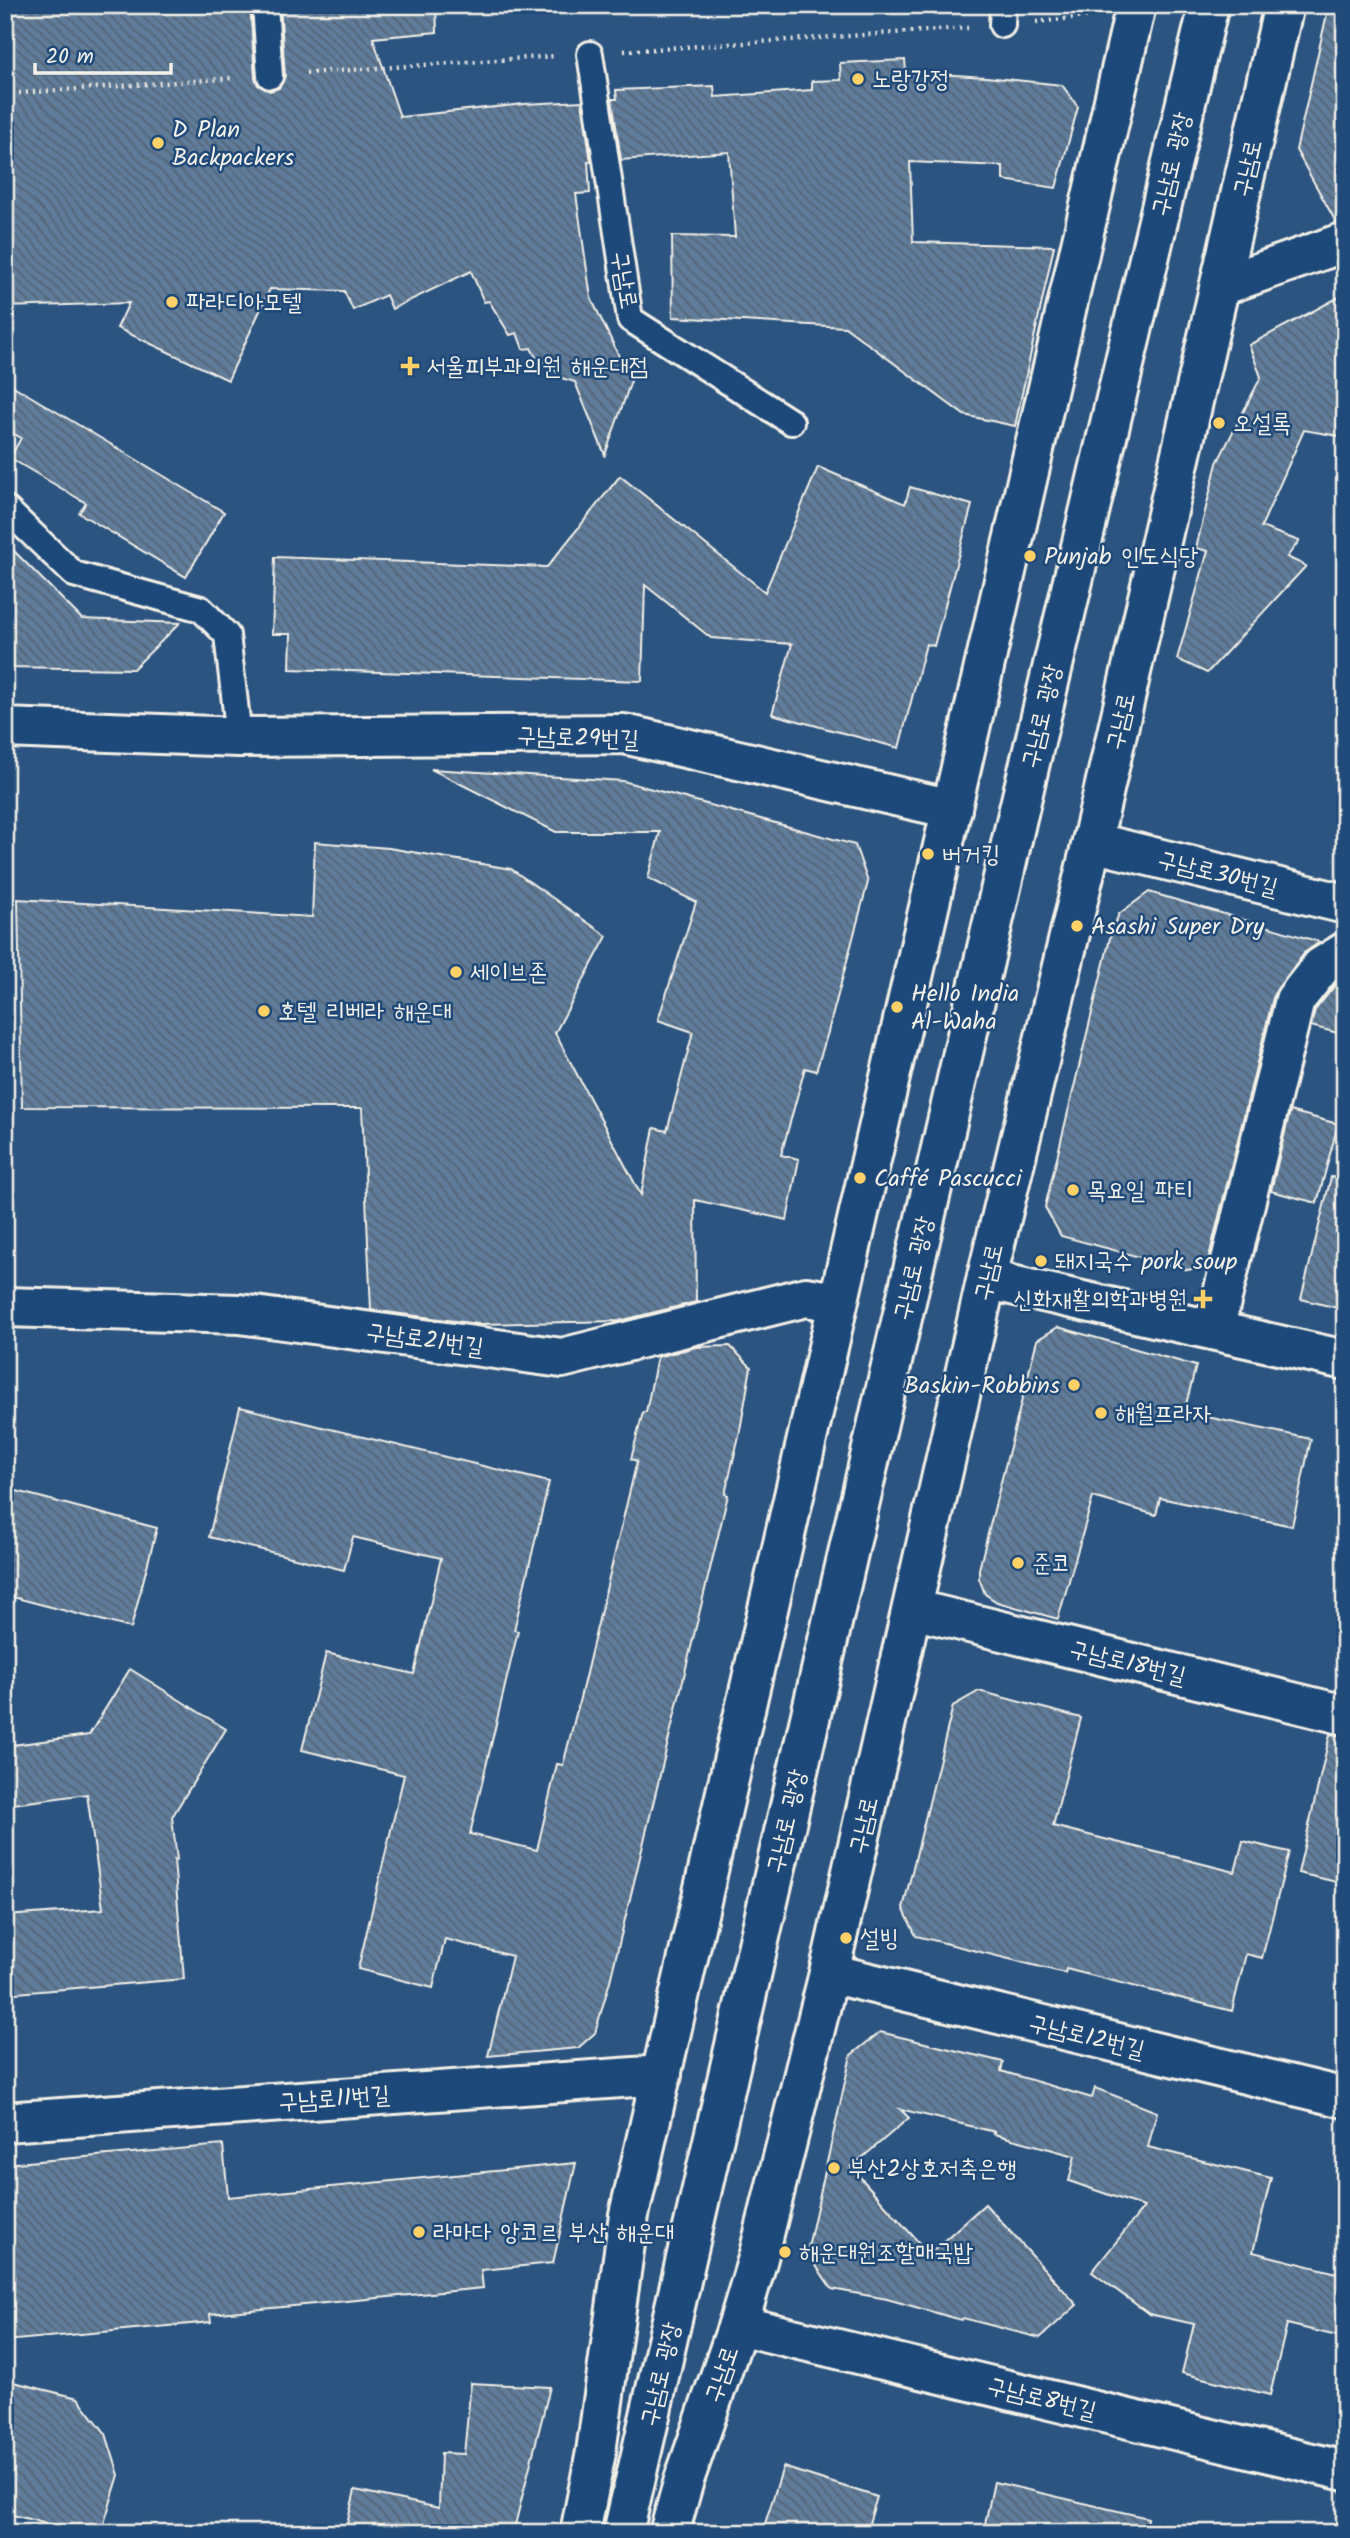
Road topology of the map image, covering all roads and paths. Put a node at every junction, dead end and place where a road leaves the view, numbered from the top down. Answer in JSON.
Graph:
{"nodes":[{"id":1,"x":265,"y":5,"type":"edge"},
{"id":2,"x":1136,"y":5,"type":"edge"},
{"id":3,"x":1209,"y":5,"type":"edge"},
{"id":4,"x":1284,"y":5,"type":"edge"},
{"id":5,"x":590,"y":54,"type":"dead end"},
{"id":6,"x":270,"y":76,"type":"dead end"},
{"id":7,"x":1345,"y":242,"type":"edge"},
{"id":8,"x":1221,"y":286,"type":"junction"},
{"id":9,"x":791,"y":422,"type":"dead end"},
{"id":10,"x":5,"y":508,"type":"edge"},
{"id":11,"x":5,"y":728,"type":"edge"},
{"id":12,"x":239,"y":737,"type":"junction"},
{"id":13,"x":952,"y":809,"type":"junction"},
{"id":14,"x":1092,"y":842,"type":"junction"},
{"id":15,"x":1345,"y":904,"type":"edge"},
{"id":16,"x":1345,"y":952,"type":"edge"},
{"id":17,"x":987,"y":1277,"type":"junction"},
{"id":18,"x":837,"y":1302,"type":"junction"},
{"id":19,"x":5,"y":1307,"type":"edge"},
{"id":20,"x":1213,"y":1330,"type":"junction"},
{"id":21,"x":1345,"y":1360,"type":"edge"},
{"id":22,"x":912,"y":1609,"type":"junction"},
{"id":23,"x":1345,"y":1715,"type":"edge"},
{"id":24,"x":829,"y":1973,"type":"junction"},
{"id":25,"x":662,"y":2075,"type":"junction"},
{"id":26,"x":1345,"y":2098,"type":"edge"},
{"id":27,"x":5,"y":2122,"type":"edge"},
{"id":28,"x":738,"y":2325,"type":"junction"},
{"id":29,"x":613,"y":2344,"type":"junction"},
{"id":30,"x":661,"y":2368,"type":"junction"},
{"id":31,"x":723,"y":2369,"type":"junction"},
{"id":32,"x":1345,"y":2471,"type":"edge"},
{"id":33,"x":580,"y":2533,"type":"edge"},
{"id":34,"x":623,"y":2533,"type":"edge"},
{"id":35,"x":669,"y":2533,"type":"edge"}],
"edges":[{"from":1,"to":6,"type":"lane"},
{"from":2,"to":13,"type":"street"},
{"from":3,"to":30,"type":"street","name":"구남로 광장"},
{"from":4,"to":8,"type":"street","name":"구남로"},
{"from":5,"to":9,"type":"lane","name":"구남로"},
{"from":7,"to":8,"type":"street"},
{"from":8,"to":14,"type":"street","name":"구남로"},
{"from":10,"to":12,"type":"lane"},
{"from":11,"to":12,"type":"street","name":"구남로29번길"},
{"from":12,"to":13,"type":"street","name":"구남로29번길"},
{"from":13,"to":18,"type":"street"},
{"from":14,"to":15,"type":"street","name":"구남로30번길"},
{"from":14,"to":17,"type":"street","name":"구남로"},
{"from":16,"to":20,"type":"street"},
{"from":17,"to":20,"type":"street"},
{"from":17,"to":22,"type":"street","name":"구남로"},
{"from":18,"to":19,"type":"street","name":"구남로21번길"},
{"from":18,"to":25,"type":"street"},
{"from":20,"to":21,"type":"street"},
{"from":22,"to":23,"type":"street","name":"구남로18번길"},
{"from":22,"to":24,"type":"street","name":"구남로"},
{"from":24,"to":26,"type":"street","name":"구남로12번길"},
{"from":24,"to":28,"type":"street","name":"구남로"},
{"from":25,"to":27,"type":"street","name":"구남로11번길"},
{"from":25,"to":29,"type":"street"},
{"from":28,"to":31,"type":"street","name":"구남로"},
{"from":28,"to":32,"type":"street","name":"구남로8번길"},
{"from":29,"to":30,"type":"street"},
{"from":29,"to":33,"type":"street"},
{"from":30,"to":31,"type":"street"},
{"from":30,"to":34,"type":"street","name":"구남로 광장"},
{"from":31,"to":35,"type":"street","name":"구남로"}]}
